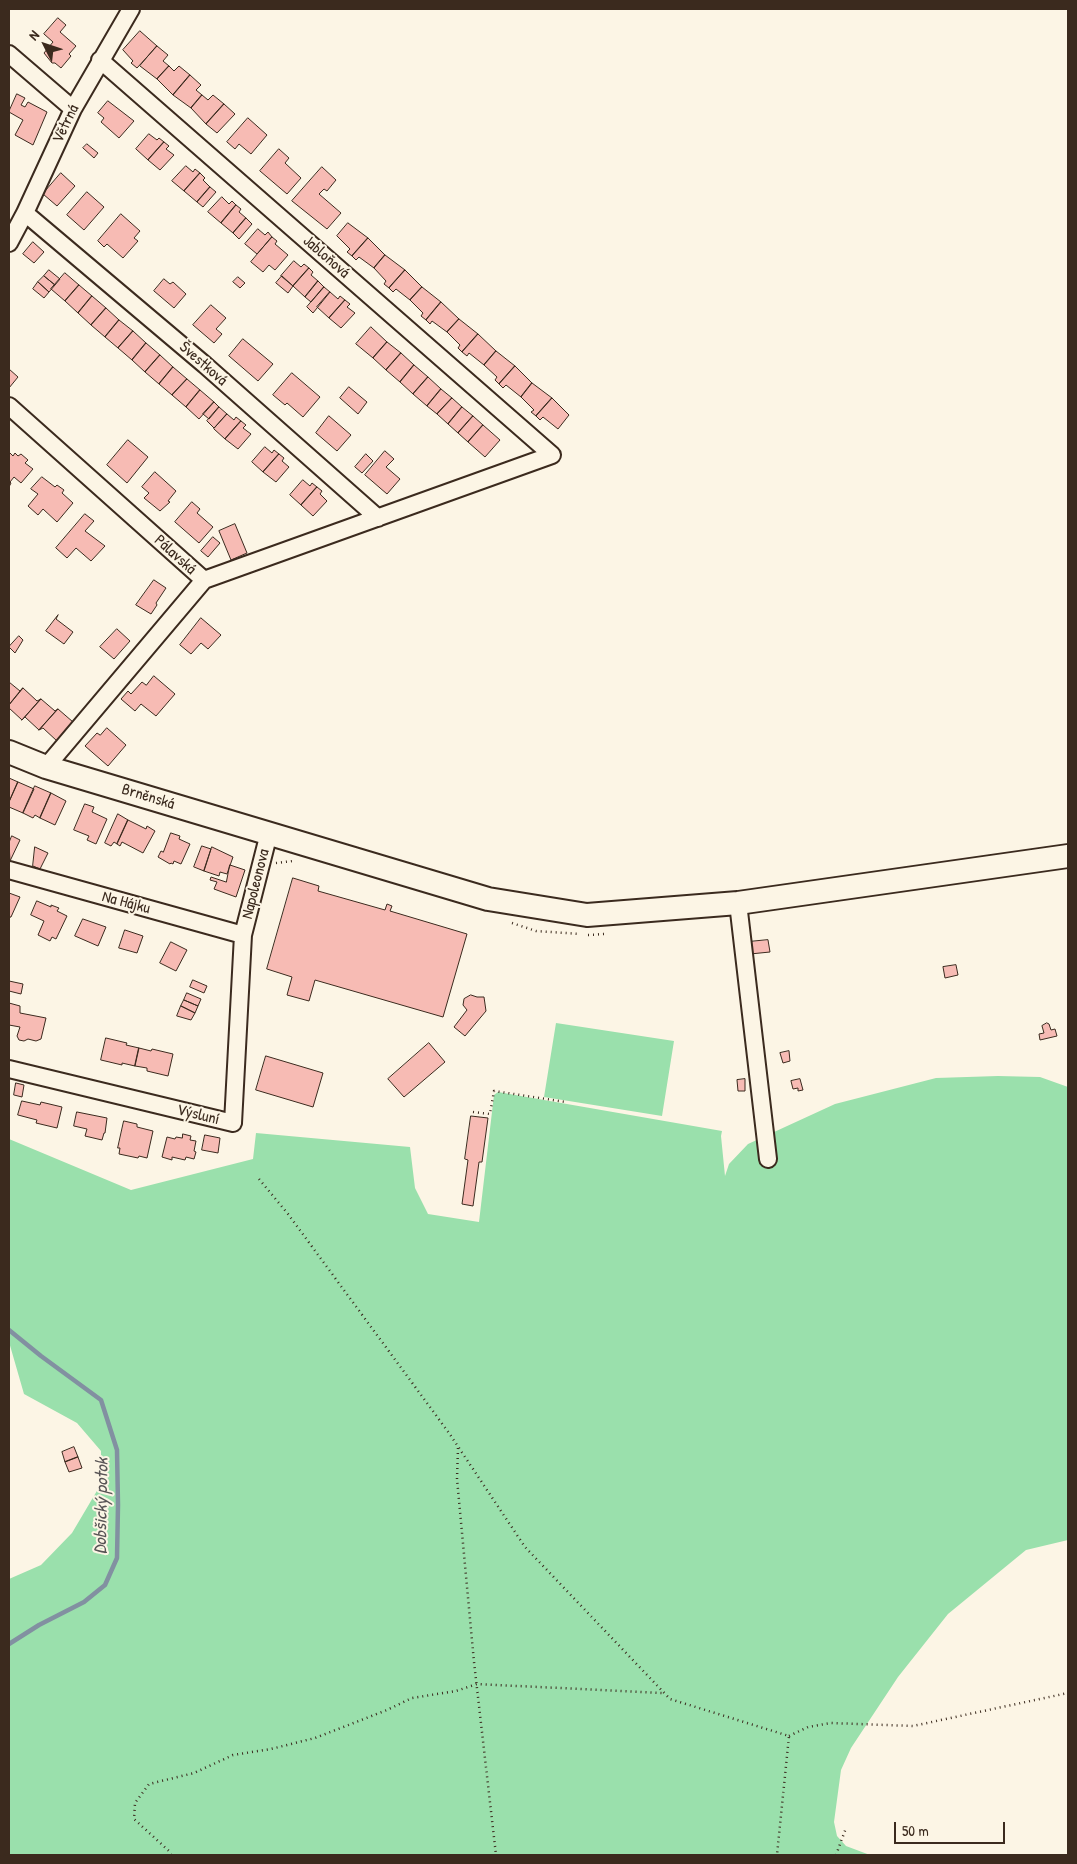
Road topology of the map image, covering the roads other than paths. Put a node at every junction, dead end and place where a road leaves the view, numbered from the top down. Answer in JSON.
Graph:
{"nodes":[{"id":1,"x":131,"y":9,"type":"edge"},
{"id":2,"x":9,"y":54,"type":"edge"},
{"id":3,"x":100,"y":60,"type":"junction"},
{"id":4,"x":73,"y":109,"type":"junction"},
{"id":5,"x":25,"y":212,"type":"junction"},
{"id":6,"x":9,"y":243,"type":"edge"},
{"id":7,"x":9,"y":406,"type":"edge"},
{"id":8,"x":378,"y":518,"type":"junction"},
{"id":9,"x":204,"y":580,"type":"junction"},
{"id":10,"x":9,"y":752,"type":"edge"},
{"id":11,"x":46,"y":767,"type":"junction"},
{"id":12,"x":278,"y":836,"type":"junction"},
{"id":13,"x":1068,"y":856,"type":"edge"},
{"id":14,"x":9,"y":870,"type":"edge"},
{"id":15,"x":738,"y":903,"type":"junction"},
{"id":16,"x":243,"y":935,"type":"junction"},
{"id":17,"x":9,"y":1069,"type":"edge"},
{"id":18,"x":768,"y":1159,"type":"dead end"}],
"edges":[{"from":1,"to":3,"type":"street","name":"Větrná"},
{"from":2,"to":4,"type":"street"},
{"from":3,"to":4,"type":"street","name":"Větrná"},
{"from":3,"to":8,"type":"street","name":"Jabloňová"},
{"from":4,"to":5,"type":"street","name":"Větrná"},
{"from":5,"to":6,"type":"street","name":"Větrná"},
{"from":5,"to":8,"type":"street","name":"Švestková"},
{"from":7,"to":9,"type":"street","name":"Pálavská"},
{"from":8,"to":9,"type":"street"},
{"from":9,"to":11,"type":"street","name":"Pálavská"},
{"from":10,"to":11,"type":"main road","name":"Brněnská"},
{"from":11,"to":12,"type":"main road","name":"Brněnská"},
{"from":12,"to":15,"type":"main road","name":"Brněnská"},
{"from":12,"to":16,"type":"street","name":"Napoleonova"},
{"from":13,"to":15,"type":"main road","name":"Brněnská"},
{"from":14,"to":16,"type":"street","name":"Na Hájku"},
{"from":15,"to":18,"type":"street"},
{"from":16,"to":17,"type":"street","name":"Výsluní"}]}
